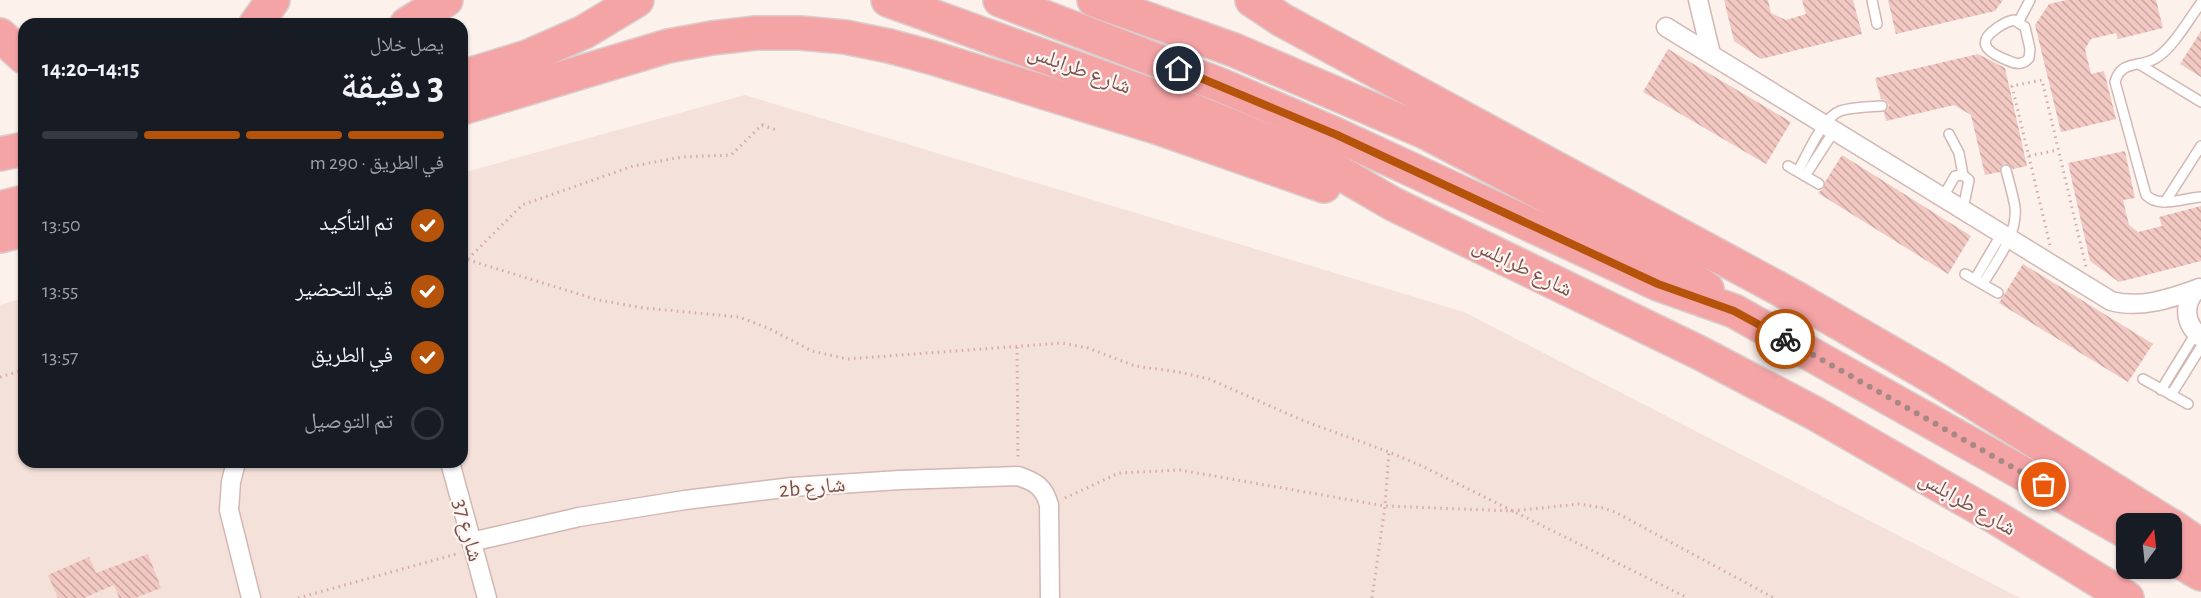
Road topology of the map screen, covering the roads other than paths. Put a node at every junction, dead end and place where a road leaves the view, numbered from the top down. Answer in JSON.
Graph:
{"nodes":[{"id":1,"x":273,"y":0,"type":"edge"},
{"id":2,"x":446,"y":0,"type":"edge"},
{"id":3,"x":637,"y":0,"type":"edge"},
{"id":4,"x":888,"y":0,"type":"edge"},
{"id":5,"x":1000,"y":0,"type":"edge"},
{"id":6,"x":1094,"y":0,"type":"edge"},
{"id":7,"x":1132,"y":0,"type":"edge"},
{"id":8,"x":1252,"y":0,"type":"edge"},
{"id":9,"x":1698,"y":0,"type":"edge"},
{"id":10,"x":1872,"y":0,"type":"edge"},
{"id":11,"x":2030,"y":0,"type":"edge"},
{"id":12,"x":2201,"y":3,"type":"edge"},
{"id":13,"x":260,"y":18,"type":"edge"},
{"id":14,"x":417,"y":18,"type":"edge"},
{"id":15,"x":2019,"y":21,"type":"junction"},
{"id":16,"x":1877,"y":24,"type":"dead end"},
{"id":17,"x":1666,"y":27,"type":"dead end"},
{"id":18,"x":0,"y":35,"type":"edge"},
{"id":19,"x":1234,"y":50,"type":"junction"},
{"id":20,"x":18,"y":52,"type":"edge"},
{"id":21,"x":1711,"y":54,"type":"junction"},
{"id":22,"x":2139,"y":64,"type":"junction"},
{"id":23,"x":468,"y":75,"type":"edge"},
{"id":24,"x":2201,"y":102,"type":"edge"},
{"id":25,"x":468,"y":106,"type":"edge"},
{"id":26,"x":1882,"y":106,"type":"dead end"},
{"id":27,"x":1829,"y":128,"type":"junction"},
{"id":28,"x":1949,"y":134,"type":"dead end"},
{"id":29,"x":2201,"y":146,"type":"edge"},
{"id":30,"x":18,"y":150,"type":"edge"},
{"id":31,"x":0,"y":154,"type":"edge"},
{"id":32,"x":1788,"y":166,"type":"dead end"},
{"id":33,"x":0,"y":170,"type":"edge"},
{"id":34,"x":18,"y":170,"type":"edge"},
{"id":35,"x":2006,"y":170,"type":"dead end"},
{"id":36,"x":1801,"y":174,"type":"junction"},
{"id":37,"x":1963,"y":174,"type":"junction"},
{"id":38,"x":1820,"y":184,"type":"dead end"},
{"id":39,"x":1943,"y":197,"type":"junction"},
{"id":40,"x":2201,"y":197,"type":"edge"},
{"id":41,"x":2165,"y":202,"type":"junction"},
{"id":42,"x":18,"y":204,"type":"edge"},
{"id":43,"x":1394,"y":204,"type":"junction"},
{"id":44,"x":0,"y":208,"type":"edge"},
{"id":45,"x":1963,"y":209,"type":"junction"},
{"id":46,"x":18,"y":232,"type":"edge"},
{"id":47,"x":2006,"y":235,"type":"junction"},
{"id":48,"x":0,"y":236,"type":"edge"},
{"id":49,"x":1965,"y":274,"type":"dead end"},
{"id":50,"x":1979,"y":282,"type":"junction"},
{"id":51,"x":2199,"y":288,"type":"edge"},
{"id":52,"x":1998,"y":293,"type":"dead end"},
{"id":53,"x":2144,"y":304,"type":"junction"},
{"id":54,"x":1734,"y":311,"type":"junction"},
{"id":55,"x":2197,"y":335,"type":"edge"},
{"id":56,"x":2143,"y":379,"type":"dead end"},
{"id":57,"x":2162,"y":390,"type":"junction"},
{"id":58,"x":2171,"y":395,"type":"junction"},
{"id":59,"x":2188,"y":404,"type":"dead end"},
{"id":60,"x":234,"y":468,"type":"edge"},
{"id":61,"x":452,"y":468,"type":"edge"},
{"id":62,"x":2150,"y":513,"type":"edge"},
{"id":63,"x":2116,"y":526,"type":"edge"},
{"id":64,"x":2182,"y":533,"type":"edge"},
{"id":65,"x":472,"y":545,"type":"junction"},
{"id":66,"x":2201,"y":546,"type":"edge"},
{"id":67,"x":2182,"y":564,"type":"edge"},
{"id":68,"x":2201,"y":574,"type":"edge"},
{"id":69,"x":250,"y":598,"type":"edge"},
{"id":70,"x":487,"y":598,"type":"edge"},
{"id":71,"x":1050,"y":598,"type":"edge"},
{"id":72,"x":2127,"y":598,"type":"edge"}],
"edges":[{"from":1,"to":13,"type":"highway"},
{"from":2,"to":14,"type":"highway"},
{"from":3,"to":23,"type":"highway"},
{"from":4,"to":43,"type":"highway","name":"شارع طرابلس"},
{"from":5,"to":54,"type":"highway","name":"شارع طرابلس"},
{"from":6,"to":19,"type":"highway"},
{"from":7,"to":19,"type":"highway"},
{"from":8,"to":62,"type":"highway"},
{"from":9,"to":21,"type":"street"},
{"from":10,"to":16,"type":"lane"},
{"from":11,"to":15,"type":"lane"},
{"from":12,"to":22,"type":"lane"},
{"from":15,"to":15,"type":"lane"},
{"from":17,"to":21,"type":"street"},
{"from":18,"to":20,"type":"highway"},
{"from":19,"to":54,"type":"highway"},
{"from":21,"to":27,"type":"street"},
{"from":22,"to":24,"type":"lane"},
{"from":22,"to":41,"type":"lane"},
{"from":25,"to":43,"type":"highway"},
{"from":26,"to":27,"type":"lane"},
{"from":27,"to":36,"type":"lane"},
{"from":27,"to":39,"type":"street"},
{"from":28,"to":37,"type":"lane"},
{"from":29,"to":41,"type":"lane"},
{"from":30,"to":31,"type":"highway"},
{"from":32,"to":36,"type":"lane"},
{"from":33,"to":34,"type":"highway"},
{"from":35,"to":47,"type":"lane"},
{"from":36,"to":38,"type":"lane"},
{"from":37,"to":39,"type":"lane"},
{"from":37,"to":45,"type":"lane"},
{"from":39,"to":45,"type":"street"},
{"from":40,"to":41,"type":"lane"},
{"from":42,"to":44,"type":"highway"},
{"from":43,"to":72,"type":"highway","name":"شارع طرابلس"},
{"from":45,"to":47,"type":"street"},
{"from":46,"to":48,"type":"highway"},
{"from":47,"to":50,"type":"lane"},
{"from":47,"to":53,"type":"street"},
{"from":49,"to":50,"type":"lane"},
{"from":50,"to":52,"type":"lane"},
{"from":51,"to":53,"type":"street"},
{"from":51,"to":55,"type":"street"},
{"from":53,"to":55,"type":"street"},
{"from":54,"to":63,"type":"highway","name":"شارع طرابلس"},
{"from":55,"to":57,"type":"lane"},
{"from":55,"to":58,"type":"lane"},
{"from":56,"to":57,"type":"lane"},
{"from":57,"to":58,"type":"lane"},
{"from":58,"to":59,"type":"lane"},
{"from":60,"to":69,"type":"street"},
{"from":61,"to":65,"type":"street","name":"شارع 37"},
{"from":64,"to":66,"type":"highway"},
{"from":65,"to":70,"type":"street","name":"شارع 37"},
{"from":65,"to":71,"type":"street","name":"2b شارع"},
{"from":67,"to":68,"type":"highway"}]}
